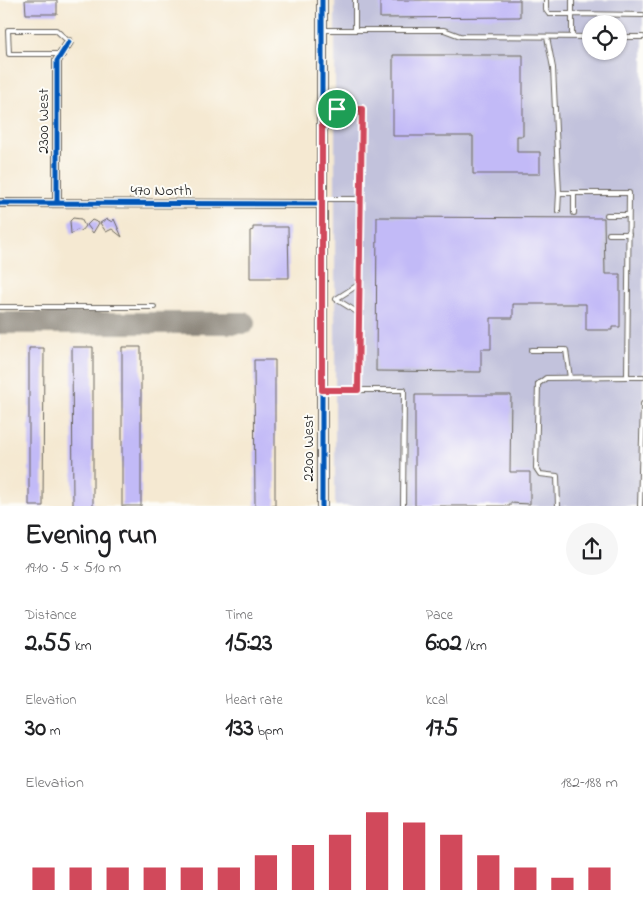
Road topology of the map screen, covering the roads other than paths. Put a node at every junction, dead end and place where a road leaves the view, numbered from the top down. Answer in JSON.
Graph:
{"nodes":[{"id":1,"x":322,"y":0,"type":"edge"},
{"id":2,"x":355,"y":0,"type":"edge"},
{"id":3,"x":546,"y":0,"type":"edge"},
{"id":4,"x":572,"y":0,"type":"edge"},
{"id":5,"x":572,"y":14,"type":"junction"},
{"id":6,"x":643,"y":15,"type":"edge"},
{"id":7,"x":322,"y":30,"type":"junction"},
{"id":8,"x":356,"y":30,"type":"junction"},
{"id":9,"x":547,"y":37,"type":"junction"},
{"id":10,"x":572,"y":37,"type":"junction"},
{"id":11,"x":582,"y":37,"type":"edge"},
{"id":12,"x":627,"y":37,"type":"edge"},
{"id":13,"x":643,"y":37,"type":"edge"},
{"id":14,"x":69,"y":42,"type":"joint"},
{"id":15,"x":60,"y":54,"type":"junction"},
{"id":16,"x":322,"y":109,"type":"junction"},
{"id":17,"x":558,"y":193,"type":"junction"},
{"id":18,"x":574,"y":193,"type":"junction"},
{"id":19,"x":362,"y":199,"type":"junction"},
{"id":20,"x":322,"y":201,"type":"junction"},
{"id":21,"x":0,"y":203,"type":"edge"},
{"id":22,"x":57,"y":203,"type":"junction"},
{"id":23,"x":558,"y":211,"type":"dead end"},
{"id":24,"x":574,"y":213,"type":"dead end"},
{"id":25,"x":607,"y":215,"type":"dead end"},
{"id":26,"x":628,"y":215,"type":"junction"},
{"id":27,"x":610,"y":234,"type":"dead end"},
{"id":28,"x":629,"y":234,"type":"junction"},
{"id":29,"x":358,"y":285,"type":"junction"},
{"id":30,"x":322,"y":299,"type":"junction"},
{"id":31,"x":336,"y":299,"type":"junction"},
{"id":32,"x":0,"y":307,"type":"edge"},
{"id":33,"x":154,"y":307,"type":"dead end"},
{"id":34,"x":357,"y":312,"type":"junction"},
{"id":35,"x":530,"y":350,"type":"dead end"},
{"id":36,"x":627,"y":377,"type":"junction"},
{"id":37,"x":643,"y":377,"type":"edge"},
{"id":38,"x":570,"y":378,"type":"junction"},
{"id":39,"x":322,"y":390,"type":"junction"},
{"id":40,"x":358,"y":390,"type":"junction"},
{"id":41,"x":643,"y":404,"type":"edge"},
{"id":42,"x":322,"y":506,"type":"edge"},
{"id":43,"x":403,"y":506,"type":"edge"},
{"id":44,"x":558,"y":506,"type":"edge"},
{"id":45,"x":640,"y":506,"type":"edge"}],
"edges":[{"from":1,"to":7,"type":"street","name":"2200 West"},
{"from":2,"to":8,"type":"lane"},
{"from":3,"to":5,"type":"lane"},
{"from":4,"to":5,"type":"lane"},
{"from":5,"to":6,"type":"lane"},
{"from":5,"to":10,"type":"lane"},
{"from":7,"to":8,"type":"lane"},
{"from":7,"to":16,"type":"street","name":"2200 West"},
{"from":8,"to":9,"type":"lane"},
{"from":9,"to":10,"type":"lane"},
{"from":9,"to":17,"type":"lane"},
{"from":10,"to":11,"type":"lane"},
{"from":12,"to":13,"type":"lane"},
{"from":14,"to":15,"type":"street","name":"2300 West"},
{"from":14,"to":15,"type":"lane"},
{"from":15,"to":22,"type":"street","name":"2300 West"},
{"from":16,"to":19,"type":"lane"},
{"from":16,"to":20,"type":"street","name":"2200 West"},
{"from":17,"to":18,"type":"lane"},
{"from":17,"to":23,"type":"lane"},
{"from":18,"to":24,"type":"lane"},
{"from":18,"to":26,"type":"lane"},
{"from":19,"to":20,"type":"lane"},
{"from":19,"to":29,"type":"lane"},
{"from":20,"to":22,"type":"street","name":"470 North"},
{"from":20,"to":30,"type":"street","name":"2200 West"},
{"from":21,"to":22,"type":"street","name":"470 North"},
{"from":25,"to":26,"type":"lane"},
{"from":26,"to":28,"type":"lane"},
{"from":27,"to":28,"type":"lane"},
{"from":28,"to":36,"type":"lane"},
{"from":29,"to":31,"type":"lane"},
{"from":29,"to":34,"type":"lane"},
{"from":30,"to":31,"type":"lane"},
{"from":30,"to":39,"type":"street","name":"2200 West"},
{"from":31,"to":34,"type":"lane"},
{"from":32,"to":33,"type":"lane"},
{"from":34,"to":40,"type":"lane"},
{"from":35,"to":38,"type":"lane"},
{"from":36,"to":37,"type":"lane"},
{"from":36,"to":38,"type":"lane"},
{"from":38,"to":44,"type":"lane"},
{"from":39,"to":40,"type":"lane"},
{"from":39,"to":42,"type":"street","name":"2200 West"},
{"from":40,"to":43,"type":"lane"},
{"from":41,"to":45,"type":"lane"}]}
